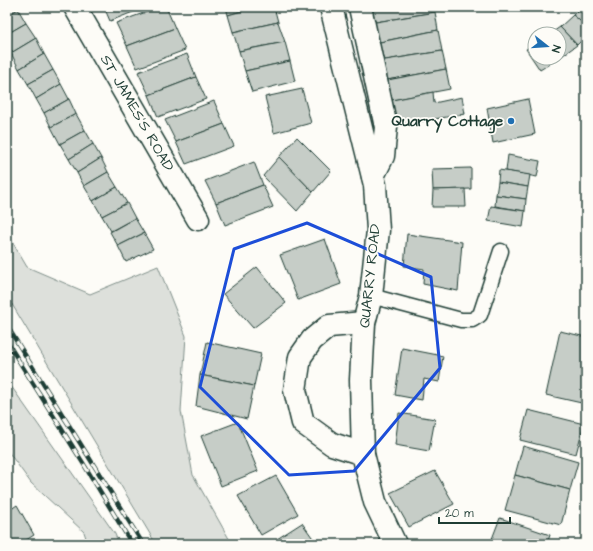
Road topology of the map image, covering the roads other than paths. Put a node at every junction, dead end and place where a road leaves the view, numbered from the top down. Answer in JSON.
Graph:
{"nodes":[{"id":1,"x":75,"y":7,"type":"edge"},
{"id":2,"x":331,"y":7,"type":"edge"},
{"id":3,"x":360,"y":7,"type":"edge"},
{"id":4,"x":373,"y":176,"type":"junction"},
{"id":5,"x":198,"y":220,"type":"dead end"},
{"id":6,"x":501,"y":251,"type":"dead end"},
{"id":7,"x":370,"y":296,"type":"junction"},
{"id":8,"x":364,"y":323,"type":"junction"},
{"id":9,"x":363,"y":454,"type":"junction"},
{"id":10,"x":395,"y":544,"type":"edge"}],
"edges":[{"from":1,"to":5,"type":"street","name":"ST JAMES'S ROAD"},
{"from":2,"to":4,"type":"street","name":"QUARRY ROAD"},
{"from":3,"to":4,"type":"street"},
{"from":4,"to":7,"type":"street","name":"QUARRY ROAD"},
{"from":6,"to":7,"type":"lane"},
{"from":7,"to":8,"type":"street","name":"QUARRY ROAD"},
{"from":8,"to":9,"type":"street","name":"QUARRY ROAD"},
{"from":8,"to":9,"type":"street"},
{"from":9,"to":10,"type":"street","name":"QUARRY ROAD"}]}
